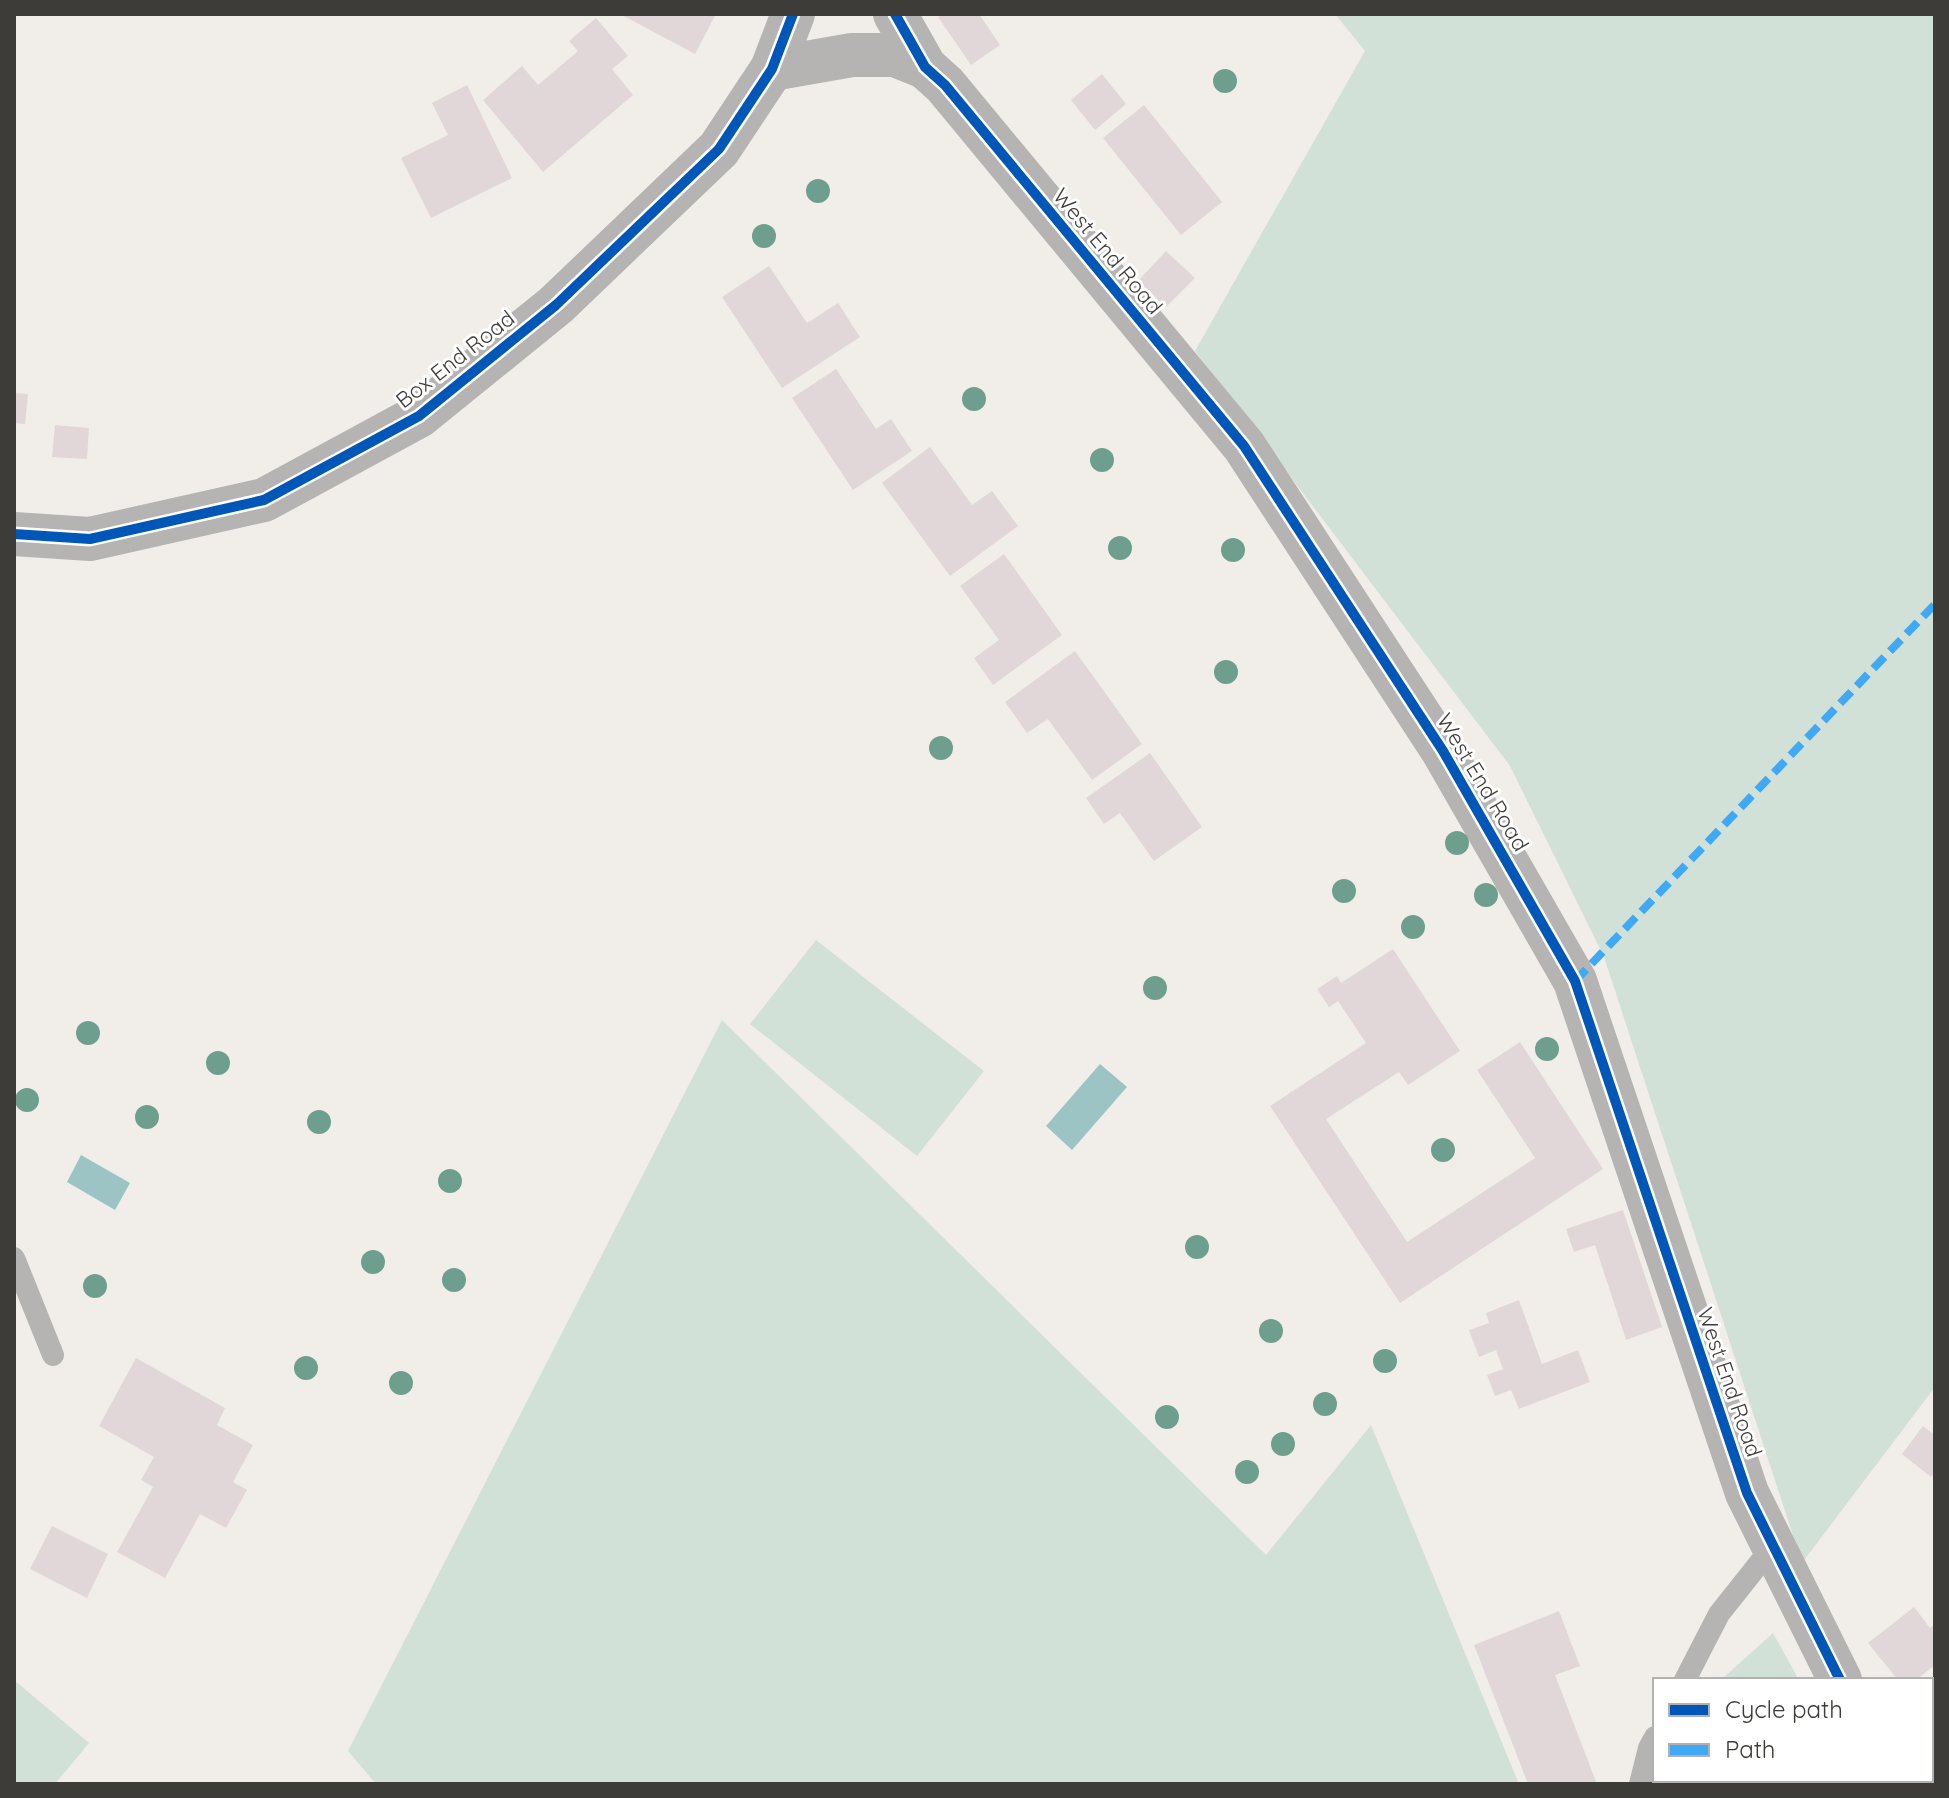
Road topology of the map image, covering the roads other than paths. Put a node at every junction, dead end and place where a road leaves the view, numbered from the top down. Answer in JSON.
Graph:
{"nodes":[{"id":1,"x":793,"y":14,"type":"edge"},
{"id":2,"x":895,"y":14,"type":"edge"},
{"id":3,"x":925,"y":67,"type":"junction"},
{"id":4,"x":772,"y":69,"type":"junction"},
{"id":5,"x":14,"y":534,"type":"edge"},
{"id":6,"x":14,"y":1258,"type":"edge"},
{"id":7,"x":53,"y":1355,"type":"dead end"},
{"id":8,"x":1773,"y":1546,"type":"junction"},
{"id":9,"x":1686,"y":1678,"type":"edge"},
{"id":10,"x":1839,"y":1678,"type":"edge"},
{"id":11,"x":1653,"y":1741,"type":"edge"},
{"id":12,"x":1640,"y":1784,"type":"edge"}],
"edges":[{"from":1,"to":4,"type":"street","name":"Box End Road"},
{"from":2,"to":3,"type":"street","name":"West End Road"},
{"from":3,"to":4,"type":"street","name":"West End Road"},
{"from":3,"to":8,"type":"street","name":"West End Road"},
{"from":4,"to":5,"type":"street","name":"Box End Road"},
{"from":6,"to":7,"type":"lane"},
{"from":8,"to":9,"type":"lane"},
{"from":8,"to":10,"type":"street","name":"West End Road"},
{"from":11,"to":12,"type":"lane"}]}
